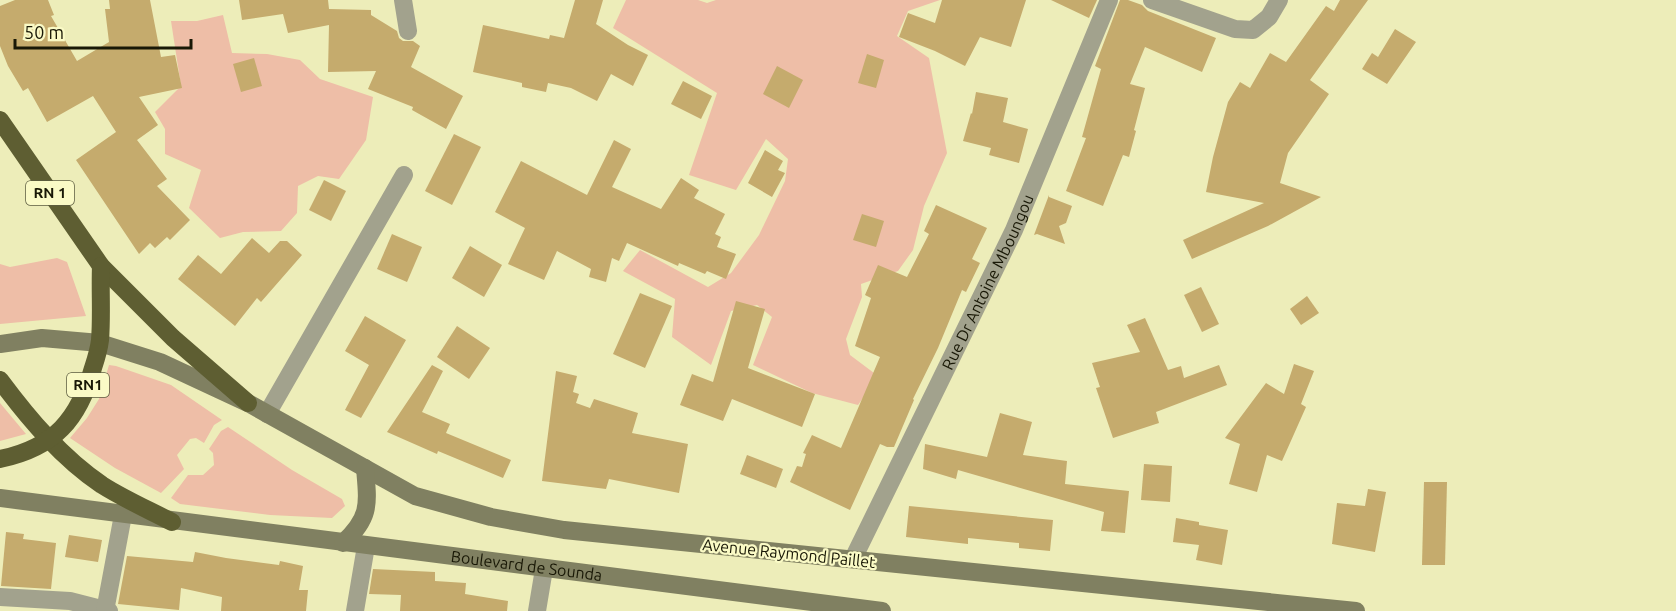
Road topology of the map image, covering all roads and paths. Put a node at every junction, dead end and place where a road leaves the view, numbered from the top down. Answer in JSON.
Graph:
{"nodes":[{"id":1,"x":403,"y":0,"type":"edge"},
{"id":2,"x":1109,"y":0,"type":"edge"},
{"id":3,"x":1152,"y":0,"type":"edge"},
{"id":4,"x":1279,"y":0,"type":"edge"},
{"id":5,"x":408,"y":31,"type":"dead end"},
{"id":6,"x":0,"y":121,"type":"edge"},
{"id":7,"x":404,"y":175,"type":"dead end"},
{"id":8,"x":101,"y":266,"type":"junction"},
{"id":9,"x":100,"y":343,"type":"junction"},
{"id":10,"x":0,"y":344,"type":"edge"},
{"id":11,"x":0,"y":380,"type":"edge"},
{"id":12,"x":248,"y":403,"type":"junction"},
{"id":13,"x":267,"y":414,"type":"junction"},
{"id":14,"x":50,"y":440,"type":"junction"},
{"id":15,"x":0,"y":459,"type":"edge"},
{"id":16,"x":365,"y":468,"type":"junction"},
{"id":17,"x":0,"y":498,"type":"edge"},
{"id":18,"x":123,"y":515,"type":"junction"},
{"id":19,"x":172,"y":522,"type":"junction"},
{"id":20,"x":343,"y":543,"type":"junction"},
{"id":21,"x":366,"y":546,"type":"junction"},
{"id":22,"x":853,"y":559,"type":"junction"},
{"id":23,"x":544,"y":569,"type":"junction"},
{"id":24,"x":0,"y":597,"type":"edge"},
{"id":25,"x":791,"y":606,"type":"edge"},
{"id":26,"x":106,"y":611,"type":"edge"},
{"id":27,"x":355,"y":611,"type":"edge"},
{"id":28,"x":537,"y":611,"type":"edge"},
{"id":29,"x":882,"y":611,"type":"edge"},
{"id":30,"x":1356,"y":611,"type":"edge"}],
"edges":[{"from":1,"to":5,"type":"street"},
{"from":2,"to":22,"type":"street","name":"Rue Dr Antoine Mboungou"},
{"from":3,"to":4,"type":"street"},
{"from":6,"to":8,"type":"highway","number":"RN 1"},
{"from":7,"to":13,"type":"street"},
{"from":8,"to":9,"type":"highway","number":"RN1"},
{"from":8,"to":12,"type":"highway"},
{"from":9,"to":10,"type":"main road","name":"Avenue Raymond Paillet"},
{"from":9,"to":12,"type":"main road","name":"Avenue Raymond Paillet"},
{"from":9,"to":14,"type":"highway","number":"RN1"},
{"from":11,"to":14,"type":"highway"},
{"from":12,"to":13,"type":"main road","name":"Avenue Raymond Paillet"},
{"from":13,"to":16,"type":"main road","name":"Avenue Raymond Paillet"},
{"from":14,"to":15,"type":"highway","number":"RN1"},
{"from":14,"to":19,"type":"highway"},
{"from":16,"to":20,"type":"main road"},
{"from":16,"to":22,"type":"main road","name":"Avenue Raymond Paillet"},
{"from":17,"to":18,"type":"main road","name":"Boulevard de Sounda"},
{"from":18,"to":19,"type":"main road","name":"Boulevard de Sounda"},
{"from":18,"to":26,"type":"street"},
{"from":19,"to":20,"type":"main road","name":"Boulevard de Sounda"},
{"from":20,"to":21,"type":"main road","name":"Boulevard de Sounda"},
{"from":21,"to":23,"type":"main road","name":"Boulevard de Sounda"},
{"from":21,"to":27,"type":"street"},
{"from":22,"to":30,"type":"main road","name":"Avenue Raymond Paillet"},
{"from":23,"to":25,"type":"main road","name":"Boulevard de Sounda"},
{"from":23,"to":28,"type":"street"},
{"from":24,"to":26,"type":"street"},
{"from":25,"to":29,"type":"main road","name":"Boulevard de Sounda"}]}
